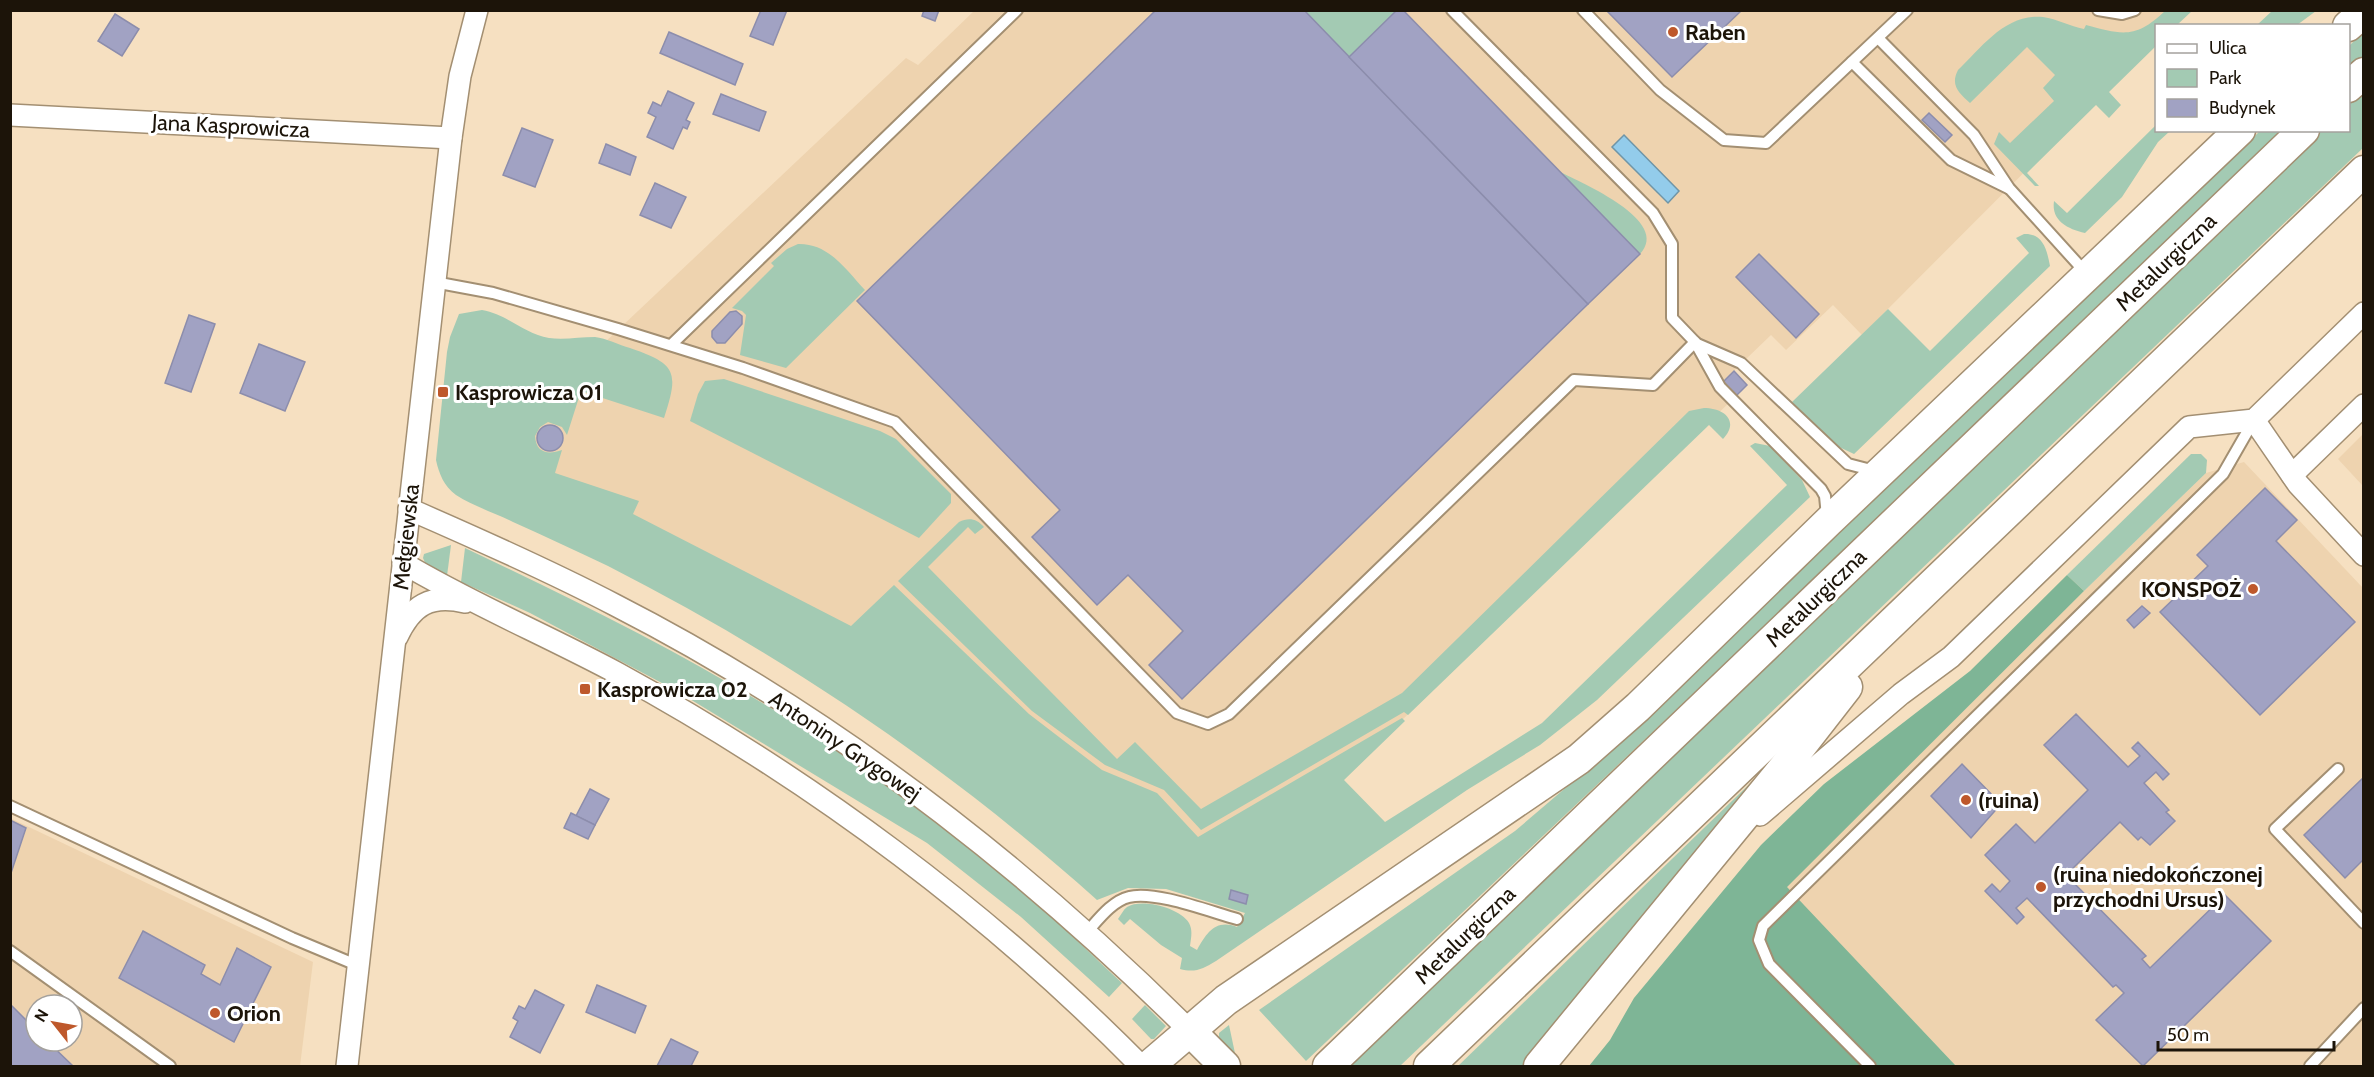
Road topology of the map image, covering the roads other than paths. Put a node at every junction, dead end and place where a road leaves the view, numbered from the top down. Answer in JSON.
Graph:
{"nodes":[{"id":1,"x":477,"y":10,"type":"edge"},
{"id":2,"x":1017,"y":10,"type":"edge"},
{"id":3,"x":1452,"y":10,"type":"edge"},
{"id":4,"x":1583,"y":10,"type":"edge"},
{"id":5,"x":1907,"y":10,"type":"edge"},
{"id":6,"x":2098,"y":10,"type":"edge"},
{"id":7,"x":2135,"y":10,"type":"edge"},
{"id":8,"x":2364,"y":12,"type":"edge"},
{"id":9,"x":2350,"y":25,"type":"edge"},
{"id":10,"x":1878,"y":38,"type":"junction"},
{"id":11,"x":1852,"y":62,"type":"junction"},
{"id":12,"x":2364,"y":73,"type":"edge"},
{"id":13,"x":2350,"y":86,"type":"edge"},
{"id":14,"x":10,"y":115,"type":"edge"},
{"id":15,"x":2238,"y":132,"type":"edge"},
{"id":16,"x":2302,"y":132,"type":"edge"},
{"id":17,"x":451,"y":138,"type":"junction"},
{"id":18,"x":2364,"y":171,"type":"edge"},
{"id":19,"x":2008,"y":188,"type":"junction"},
{"id":20,"x":2089,"y":275,"type":"junction"},
{"id":21,"x":435,"y":282,"type":"junction"},
{"id":22,"x":2364,"y":313,"type":"edge"},
{"id":23,"x":1695,"y":342,"type":"junction"},
{"id":24,"x":671,"y":345,"type":"junction"},
{"id":25,"x":2364,"y":405,"type":"edge"},
{"id":26,"x":2254,"y":420,"type":"junction"},
{"id":27,"x":1882,"y":472,"type":"junction"},
{"id":28,"x":2292,"y":475,"type":"junction"},
{"id":29,"x":409,"y":509,"type":"junction"},
{"id":30,"x":1828,"y":522,"type":"junction"},
{"id":31,"x":2364,"y":555,"type":"edge"},
{"id":32,"x":403,"y":564,"type":"junction"},
{"id":33,"x":480,"y":605,"type":"junction"},
{"id":34,"x":1903,"y":612,"type":"junction"},
{"id":35,"x":394,"y":642,"type":"junction"},
{"id":36,"x":2338,"y":769,"type":"dead end"},
{"id":37,"x":10,"y":806,"type":"edge"},
{"id":38,"x":1692,"y":877,"type":"junction"},
{"id":39,"x":1237,"y":919,"type":"dead end"},
{"id":40,"x":2364,"y":923,"type":"edge"},
{"id":41,"x":1087,"y":932,"type":"junction"},
{"id":42,"x":10,"y":951,"type":"edge"},
{"id":43,"x":359,"y":966,"type":"junction"},
{"id":44,"x":2364,"y":1008,"type":"edge"},
{"id":45,"x":1189,"y":1030,"type":"junction"},
{"id":46,"x":170,"y":1066,"type":"edge"},
{"id":47,"x":347,"y":1066,"type":"edge"},
{"id":48,"x":1141,"y":1066,"type":"edge"},
{"id":49,"x":1149,"y":1066,"type":"edge"},
{"id":50,"x":1225,"y":1066,"type":"edge"},
{"id":51,"x":1328,"y":1066,"type":"edge"},
{"id":52,"x":1429,"y":1066,"type":"edge"},
{"id":53,"x":1539,"y":1066,"type":"edge"},
{"id":54,"x":1870,"y":1066,"type":"edge"},
{"id":55,"x":2310,"y":1066,"type":"edge"}],
"edges":[{"from":1,"to":17,"type":"street","name":"Mełgiewska"},
{"from":2,"to":24,"type":"lane"},
{"from":3,"to":23,"type":"lane"},
{"from":4,"to":11,"type":"lane"},
{"from":5,"to":10,"type":"lane"},
{"from":6,"to":7,"type":"lane"},
{"from":8,"to":9,"type":"main road"},
{"from":10,"to":11,"type":"lane"},
{"from":10,"to":19,"type":"lane"},
{"from":11,"to":19,"type":"lane"},
{"from":12,"to":13,"type":"main road"},
{"from":14,"to":17,"type":"street","name":"Jana Kasprowicza"},
{"from":15,"to":20,"type":"main road"},
{"from":16,"to":51,"type":"main road","name":"Metalurgiczna"},
{"from":17,"to":21,"type":"street","name":"Mełgiewska"},
{"from":18,"to":34,"type":"main road"},
{"from":19,"to":20,"type":"lane"},
{"from":20,"to":27,"type":"main road"},
{"from":21,"to":24,"type":"lane"},
{"from":21,"to":29,"type":"street","name":"Mełgiewska"},
{"from":22,"to":26,"type":"street"},
{"from":23,"to":24,"type":"lane"},
{"from":23,"to":27,"type":"lane"},
{"from":23,"to":30,"type":"lane"},
{"from":25,"to":28,"type":"street"},
{"from":26,"to":28,"type":"street"},
{"from":26,"to":38,"type":"street"},
{"from":26,"to":54,"type":"lane"},
{"from":27,"to":30,"type":"main road"},
{"from":28,"to":31,"type":"street"},
{"from":29,"to":32,"type":"street","name":"Mełgiewska"},
{"from":29,"to":41,"type":"street","name":"Antoniny Grygowej"},
{"from":30,"to":45,"type":"main road"},
{"from":32,"to":33,"type":"street"},
{"from":32,"to":35,"type":"street","name":"Mełgiewska"},
{"from":33,"to":35,"type":"street"},
{"from":33,"to":48,"type":"street"},
{"from":34,"to":38,"type":"main road"},
{"from":34,"to":52,"type":"main road"},
{"from":35,"to":43,"type":"street","name":"Mełgiewska"},
{"from":36,"to":40,"type":"lane"},
{"from":37,"to":43,"type":"lane"},
{"from":38,"to":53,"type":"main road"},
{"from":39,"to":41,"type":"lane"},
{"from":41,"to":45,"type":"street","name":"Antoniny Grygowej"},
{"from":42,"to":46,"type":"lane"},
{"from":43,"to":47,"type":"street","name":"Mełgiewska"},
{"from":44,"to":55,"type":"lane"},
{"from":45,"to":49,"type":"main road"},
{"from":45,"to":50,"type":"main road","name":"Antoniny Grygowej"}]}
